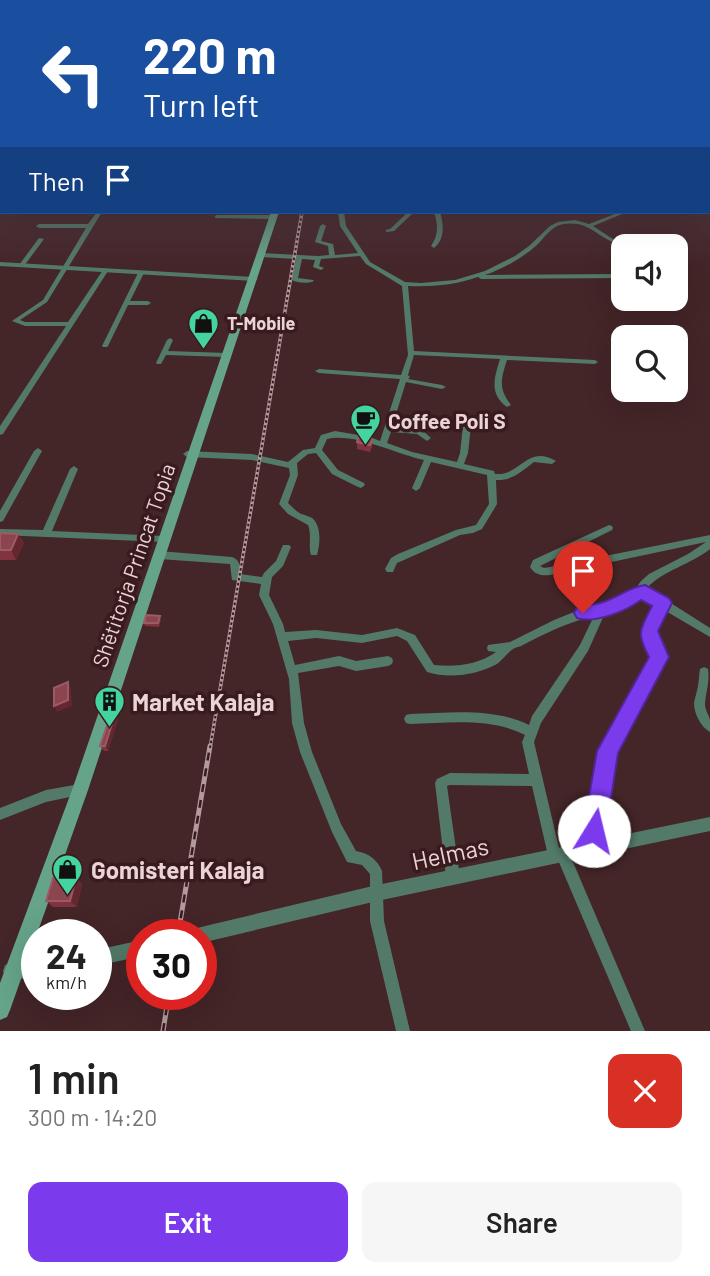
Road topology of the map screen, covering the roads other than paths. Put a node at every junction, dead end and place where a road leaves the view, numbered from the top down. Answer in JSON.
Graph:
{"nodes":[{"id":1,"x":98,"y":214,"type":"edge"},
{"id":2,"x":341,"y":214,"type":"edge"},
{"id":3,"x":409,"y":214,"type":"edge"},
{"id":4,"x":437,"y":214,"type":"edge"},
{"id":5,"x":619,"y":214,"type":"edge"},
{"id":6,"x":273,"y":215,"type":"edge"},
{"id":7,"x":217,"y":217,"type":"dead end"},
{"id":8,"x":39,"y":226,"type":"dead end"},
{"id":9,"x":90,"y":226,"type":"junction"},
{"id":10,"x":323,"y":226,"type":"dead end"},
{"id":11,"x":588,"y":226,"type":"junction"},
{"id":12,"x":388,"y":231,"type":"dead end"},
{"id":13,"x":41,"y":239,"type":"dead end"},
{"id":14,"x":611,"y":240,"type":"edge"},
{"id":15,"x":434,"y":246,"type":"dead end"},
{"id":16,"x":362,"y":254,"type":"junction"},
{"id":17,"x":261,"y":255,"type":"junction"},
{"id":18,"x":299,"y":257,"type":"junction"},
{"id":19,"x":332,"y":257,"type":"junction"},
{"id":20,"x":318,"y":258,"type":"junction"},
{"id":21,"x":0,"y":264,"type":"edge"},
{"id":22,"x":22,"y":264,"type":"junction"},
{"id":23,"x":66,"y":267,"type":"junction"},
{"id":24,"x":321,"y":268,"type":"dead end"},
{"id":25,"x":105,"y":271,"type":"junction"},
{"id":26,"x":141,"y":273,"type":"junction"},
{"id":27,"x":611,"y":276,"type":"edge"},
{"id":28,"x":477,"y":277,"type":"junction"},
{"id":29,"x":254,"y":279,"type":"junction"},
{"id":30,"x":311,"y":281,"type":"dead end"},
{"id":31,"x":404,"y":284,"type":"junction"},
{"id":32,"x":126,"y":303,"type":"junction"},
{"id":33,"x":148,"y":303,"type":"dead end"},
{"id":34,"x":71,"y":324,"type":"junction"},
{"id":35,"x":170,"y":340,"type":"dead end"},
{"id":36,"x":104,"y":346,"type":"dead end"},
{"id":37,"x":165,"y":353,"type":"junction"},
{"id":38,"x":411,"y":353,"type":"junction"},
{"id":39,"x":227,"y":355,"type":"junction"},
{"id":40,"x":504,"y":358,"type":"junction"},
{"id":41,"x":595,"y":362,"type":"dead end"},
{"id":42,"x":159,"y":363,"type":"dead end"},
{"id":43,"x":319,"y":371,"type":"dead end"},
{"id":44,"x":405,"y":379,"type":"junction"},
{"id":45,"x":442,"y":387,"type":"dead end"},
{"id":46,"x":507,"y":405,"type":"dead end"},
{"id":47,"x":467,"y":426,"type":"dead end"},
{"id":48,"x":388,"y":429,"type":"junction"},
{"id":49,"x":0,"y":432,"type":"edge"},
{"id":50,"x":427,"y":438,"type":"dead end"},
{"id":51,"x":383,"y":444,"type":"junction"},
{"id":52,"x":318,"y":450,"type":"junction"},
{"id":53,"x":38,"y":452,"type":"dead end"},
{"id":54,"x":190,"y":454,"type":"junction"},
{"id":55,"x":429,"y":458,"type":"junction"},
{"id":56,"x":552,"y":461,"type":"dead end"},
{"id":57,"x":293,"y":464,"type":"junction"},
{"id":58,"x":460,"y":465,"type":"junction"},
{"id":59,"x":74,"y":469,"type":"dead end"},
{"id":60,"x":492,"y":476,"type":"junction"},
{"id":61,"x":361,"y":485,"type":"dead end"},
{"id":62,"x":416,"y":488,"type":"dead end"},
{"id":63,"x":0,"y":519,"type":"edge"},
{"id":64,"x":609,"y":528,"type":"dead end"},
{"id":65,"x":0,"y":532,"type":"edge"},
{"id":66,"x":46,"y":534,"type":"junction"},
{"id":67,"x":710,"y":538,"type":"edge"},
{"id":68,"x":163,"y":539,"type":"junction"},
{"id":69,"x":710,"y":544,"type":"edge"},
{"id":70,"x":286,"y":547,"type":"dead end"},
{"id":71,"x":314,"y":553,"type":"dead end"},
{"id":72,"x":159,"y":555,"type":"junction"},
{"id":73,"x":390,"y":569,"type":"dead end"},
{"id":74,"x":265,"y":581,"type":"junction"},
{"id":75,"x":638,"y":593,"type":"junction"},
{"id":76,"x":663,"y":603,"type":"junction"},
{"id":77,"x":601,"y":610,"type":"junction"},
{"id":78,"x":710,"y":632,"type":"edge"},
{"id":79,"x":282,"y":637,"type":"junction"},
{"id":80,"x":492,"y":648,"type":"dead end"},
{"id":81,"x":507,"y":648,"type":"junction"},
{"id":82,"x":388,"y":661,"type":"dead end"},
{"id":83,"x":291,"y":670,"type":"junction"},
{"id":84,"x":704,"y":672,"type":"dead end"},
{"id":85,"x":410,"y":719,"type":"dead end"},
{"id":86,"x":710,"y":727,"type":"edge"},
{"id":87,"x":531,"y":732,"type":"junction"},
{"id":88,"x":535,"y":780,"type":"junction"},
{"id":89,"x":80,"y":790,"type":"junction"},
{"id":90,"x":0,"y":814,"type":"edge"},
{"id":91,"x":710,"y":824,"type":"edge"},
{"id":92,"x":592,"y":847,"type":"junction"},
{"id":93,"x":558,"y":854,"type":"junction"},
{"id":94,"x":453,"y":877,"type":"junction"},
{"id":95,"x":377,"y":893,"type":"junction"},
{"id":96,"x":217,"y":931,"type":"edge"},
{"id":97,"x":9,"y":971,"type":"junction"},
{"id":98,"x":21,"y":971,"type":"edge"},
{"id":99,"x":0,"y":1010,"type":"edge"},
{"id":100,"x":403,"y":1031,"type":"edge"},
{"id":101,"x":638,"y":1031,"type":"edge"}],
"edges":[{"from":1,"to":9,"type":"street"},
{"from":2,"to":16,"type":"street"},
{"from":3,"to":12,"type":"street"},
{"from":4,"to":15,"type":"street"},
{"from":5,"to":11,"type":"street"},
{"from":6,"to":7,"type":"street"},
{"from":6,"to":17,"type":"main road","name":"Shëtitorja Princat Topia"},
{"from":8,"to":9,"type":"street"},
{"from":9,"to":23,"type":"street"},
{"from":10,"to":19,"type":"street"},
{"from":11,"to":14,"type":"street"},
{"from":11,"to":28,"type":"street"},
{"from":13,"to":22,"type":"street"},
{"from":16,"to":19,"type":"street"},
{"from":16,"to":31,"type":"street"},
{"from":17,"to":18,"type":"street"},
{"from":17,"to":29,"type":"main road","name":"Shëtitorja Princat Topia"},
{"from":18,"to":20,"type":"street"},
{"from":18,"to":30,"type":"street"},
{"from":19,"to":20,"type":"street"},
{"from":20,"to":24,"type":"street"},
{"from":21,"to":22,"type":"street"},
{"from":22,"to":23,"type":"street"},
{"from":23,"to":25,"type":"street"},
{"from":23,"to":34,"type":"street"},
{"from":25,"to":26,"type":"street"},
{"from":25,"to":34,"type":"street"},
{"from":26,"to":29,"type":"street"},
{"from":26,"to":32,"type":"street"},
{"from":27,"to":28,"type":"street"},
{"from":28,"to":31,"type":"street"},
{"from":29,"to":39,"type":"main road","name":"Shëtitorja Princat Topia"},
{"from":31,"to":38,"type":"street"},
{"from":32,"to":33,"type":"street"},
{"from":32,"to":36,"type":"street"},
{"from":34,"to":49,"type":"street"},
{"from":35,"to":37,"type":"street"},
{"from":37,"to":39,"type":"street"},
{"from":37,"to":42,"type":"street"},
{"from":38,"to":40,"type":"street"},
{"from":38,"to":44,"type":"street"},
{"from":39,"to":54,"type":"main road","name":"Shëtitorja Princat Topia"},
{"from":40,"to":41,"type":"street"},
{"from":40,"to":46,"type":"street"},
{"from":43,"to":44,"type":"street"},
{"from":44,"to":45,"type":"street"},
{"from":44,"to":48,"type":"street"},
{"from":47,"to":58,"type":"street"},
{"from":48,"to":50,"type":"street"},
{"from":48,"to":51,"type":"street"},
{"from":51,"to":52,"type":"street"},
{"from":51,"to":55,"type":"street"},
{"from":52,"to":57,"type":"street"},
{"from":52,"to":61,"type":"street"},
{"from":53,"to":63,"type":"street"},
{"from":54,"to":57,"type":"street"},
{"from":54,"to":68,"type":"main road","name":"Shëtitorja Princat Topia"},
{"from":55,"to":58,"type":"street"},
{"from":55,"to":62,"type":"street"},
{"from":56,"to":60,"type":"street"},
{"from":57,"to":71,"type":"street"},
{"from":58,"to":60,"type":"street"},
{"from":59,"to":66,"type":"street"},
{"from":60,"to":73,"type":"street"},
{"from":64,"to":67,"type":"street"},
{"from":65,"to":66,"type":"street"},
{"from":66,"to":68,"type":"street"},
{"from":68,"to":72,"type":"main road","name":"Shëtitorja Princat Topia"},
{"from":69,"to":75,"type":"street"},
{"from":70,"to":74,"type":"street"},
{"from":72,"to":74,"type":"street"},
{"from":72,"to":89,"type":"main road","name":"Shëtitorja Princat Topia"},
{"from":74,"to":79,"type":"street"},
{"from":75,"to":76,"type":"street"},
{"from":75,"to":77,"type":"street"},
{"from":76,"to":78,"type":"street"},
{"from":76,"to":92,"type":"street"},
{"from":77,"to":81,"type":"street"},
{"from":77,"to":87,"type":"street"},
{"from":79,"to":81,"type":"street"},
{"from":79,"to":83,"type":"street"},
{"from":80,"to":81,"type":"street"},
{"from":82,"to":83,"type":"street"},
{"from":83,"to":95,"type":"street"},
{"from":84,"to":86,"type":"street"},
{"from":85,"to":87,"type":"street"},
{"from":87,"to":88,"type":"street"},
{"from":88,"to":93,"type":"street"},
{"from":88,"to":94,"type":"street"},
{"from":89,"to":90,"type":"street"},
{"from":89,"to":97,"type":"main road","name":"Shëtitorja Princat Topia"},
{"from":91,"to":92,"type":"street","name":"Helmas"},
{"from":92,"to":93,"type":"street","name":"Helmas"},
{"from":93,"to":94,"type":"street","name":"Helmas"},
{"from":93,"to":101,"type":"street"},
{"from":94,"to":95,"type":"street","name":"Helmas"},
{"from":95,"to":96,"type":"street","name":"Helmas"},
{"from":95,"to":100,"type":"street"},
{"from":97,"to":98,"type":"street"},
{"from":97,"to":99,"type":"main road","name":"Shëtitorja Princat Topia"}]}
